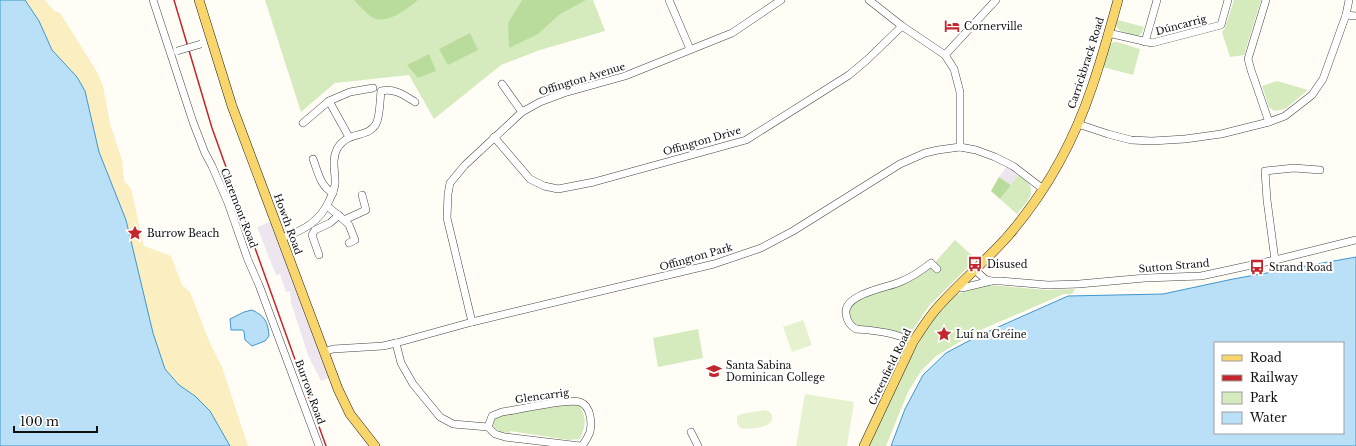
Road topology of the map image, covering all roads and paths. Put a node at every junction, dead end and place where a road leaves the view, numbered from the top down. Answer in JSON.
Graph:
{"nodes":[{"id":1,"x":153,"y":0,"type":"edge"},
{"id":2,"x":199,"y":0,"type":"edge"},
{"id":3,"x":670,"y":0,"type":"edge"},
{"id":4,"x":781,"y":0,"type":"edge"},
{"id":5,"x":869,"y":0,"type":"edge"},
{"id":6,"x":996,"y":0,"type":"edge"},
{"id":7,"x":1118,"y":0,"type":"edge"},
{"id":8,"x":1157,"y":0,"type":"edge"},
{"id":9,"x":1228,"y":0,"type":"edge"},
{"id":10,"x":1266,"y":0,"type":"edge"},
{"id":11,"x":1349,"y":0,"type":"edge"},
{"id":12,"x":1346,"y":15,"type":"junction"},
{"id":13,"x":1356,"y":16,"type":"edge"},
{"id":14,"x":902,"y":26,"type":"junction"},
{"id":15,"x":1108,"y":33,"type":"junction"},
{"id":16,"x":211,"y":41,"type":"junction"},
{"id":17,"x":1144,"y":42,"type":"junction"},
{"id":18,"x":690,"y":49,"type":"junction"},
{"id":19,"x":174,"y":53,"type":"junction"},
{"id":20,"x":945,"y":55,"type":"junction"},
{"id":21,"x":502,"y":84,"type":"dead end"},
{"id":22,"x":373,"y":88,"type":"dead end"},
{"id":23,"x":329,"y":102,"type":"junction"},
{"id":24,"x":415,"y":102,"type":"dead end"},
{"id":25,"x":522,"y":112,"type":"junction"},
{"id":26,"x":1269,"y":122,"type":"junction"},
{"id":27,"x":303,"y":123,"type":"dead end"},
{"id":28,"x":1078,"y":124,"type":"junction"},
{"id":29,"x":349,"y":137,"type":"junction"},
{"id":30,"x":494,"y":137,"type":"junction"},
{"id":31,"x":960,"y":147,"type":"junction"},
{"id":32,"x":313,"y":159,"type":"dead end"},
{"id":33,"x":1320,"y":170,"type":"dead end"},
{"id":34,"x":1043,"y":188,"type":"junction"},
{"id":35,"x":333,"y":193,"type":"junction"},
{"id":36,"x":362,"y":195,"type":"dead end"},
{"id":37,"x":327,"y":206,"type":"junction"},
{"id":38,"x":341,"y":217,"type":"junction"},
{"id":39,"x":282,"y":238,"type":"junction"},
{"id":40,"x":1356,"y":240,"type":"edge"},
{"id":41,"x":349,"y":243,"type":"dead end"},
{"id":42,"x":319,"y":255,"type":"dead end"},
{"id":43,"x":1275,"y":260,"type":"junction"},
{"id":44,"x":937,"y":269,"type":"dead end"},
{"id":45,"x":975,"y":270,"type":"junction"},
{"id":46,"x":991,"y":281,"type":"junction"},
{"id":47,"x":959,"y":285,"type":"junction"},
{"id":48,"x":472,"y":322,"type":"junction"},
{"id":49,"x":913,"y":342,"type":"junction"},
{"id":50,"x":396,"y":343,"type":"junction"},
{"id":51,"x":282,"y":346,"type":"joint"},
{"id":52,"x":324,"y":352,"type":"junction"},
{"id":53,"x":488,"y":427,"type":"junction"},
{"id":54,"x":691,"y":432,"type":"dead end"},
{"id":55,"x":319,"y":446,"type":"edge"},
{"id":56,"x":375,"y":446,"type":"edge"},
{"id":57,"x":581,"y":446,"type":"edge"},
{"id":58,"x":698,"y":446,"type":"edge"},
{"id":59,"x":864,"y":446,"type":"edge"}],
"edges":[{"from":1,"to":19,"type":"street","name":"Claremont Road"},
{"from":2,"to":16,"type":"main road","name":"Howth Road"},
{"from":3,"to":18,"type":"street"},
{"from":4,"to":18,"type":"street","name":"Offington Avenue"},
{"from":5,"to":14,"type":"street"},
{"from":6,"to":20,"type":"street"},
{"from":7,"to":15,"type":"main road","name":"Carrickbrack Road"},
{"from":8,"to":17,"type":"street","name":"Dúncarrig"},
{"from":9,"to":17,"type":"street","name":"Dúncarrig"},
{"from":10,"to":26,"type":"street"},
{"from":11,"to":12,"type":"street"},
{"from":12,"to":13,"type":"street"},
{"from":12,"to":26,"type":"street"},
{"from":14,"to":20,"type":"street"},
{"from":14,"to":30,"type":"street","name":"Offington Drive"},
{"from":15,"to":17,"type":"street","name":"Dúncarrig"},
{"from":15,"to":28,"type":"main road","name":"Carrickbrack Road"},
{"from":16,"to":19,"type":"street","bridge":true},
{"from":16,"to":39,"type":"main road","name":"Howth Road"},
{"from":18,"to":25,"type":"street","name":"Offington Avenue"},
{"from":19,"to":51,"type":"street","name":"Claremont Road"},
{"from":20,"to":31,"type":"street"},
{"from":21,"to":25,"type":"street"},
{"from":22,"to":23,"type":"street"},
{"from":23,"to":27,"type":"street"},
{"from":23,"to":29,"type":"street"},
{"from":24,"to":29,"type":"street"},
{"from":25,"to":30,"type":"street","name":"Offington Avenue"},
{"from":26,"to":28,"type":"street"},
{"from":28,"to":34,"type":"main road","name":"Carrickbrack Road"},
{"from":29,"to":35,"type":"street"},
{"from":30,"to":48,"type":"street","name":"Offington Avenue"},
{"from":31,"to":34,"type":"street","name":"Offington Park"},
{"from":31,"to":48,"type":"street","name":"Offington Park"},
{"from":32,"to":35,"type":"street"},
{"from":33,"to":43,"type":"street"},
{"from":34,"to":45,"type":"main road","name":"Carrickbrack Road"},
{"from":35,"to":37,"type":"street"},
{"from":36,"to":38,"type":"street"},
{"from":37,"to":38,"type":"street"},
{"from":37,"to":39,"type":"street"},
{"from":38,"to":41,"type":"street"},
{"from":38,"to":42,"type":"street"},
{"from":39,"to":52,"type":"main road","name":"Howth Road"},
{"from":40,"to":43,"type":"street","name":"Sutton Strand"},
{"from":43,"to":46,"type":"street","name":"Sutton Strand"},
{"from":44,"to":49,"type":"street"},
{"from":45,"to":46,"type":"street"},
{"from":45,"to":47,"type":"main road","name":"Carrickbrack Road"},
{"from":46,"to":47,"type":"street","name":"Sutton Strand"},
{"from":47,"to":49,"type":"main road","name":"Greenfield Road"},
{"from":48,"to":50,"type":"street","name":"Offington Park"},
{"from":49,"to":59,"type":"main road","name":"Greenfield Road"},
{"from":50,"to":52,"type":"street","name":"Offington Park"},
{"from":50,"to":53,"type":"street","name":"Glencarrig"},
{"from":51,"to":55,"type":"street","name":"Burrow Road"},
{"from":52,"to":56,"type":"main road","name":"Howth Road"},
{"from":53,"to":57,"type":"street","name":"Glencarrig"},
{"from":53,"to":57,"type":"street","name":"Glencarrig"},
{"from":54,"to":58,"type":"street"}]}
